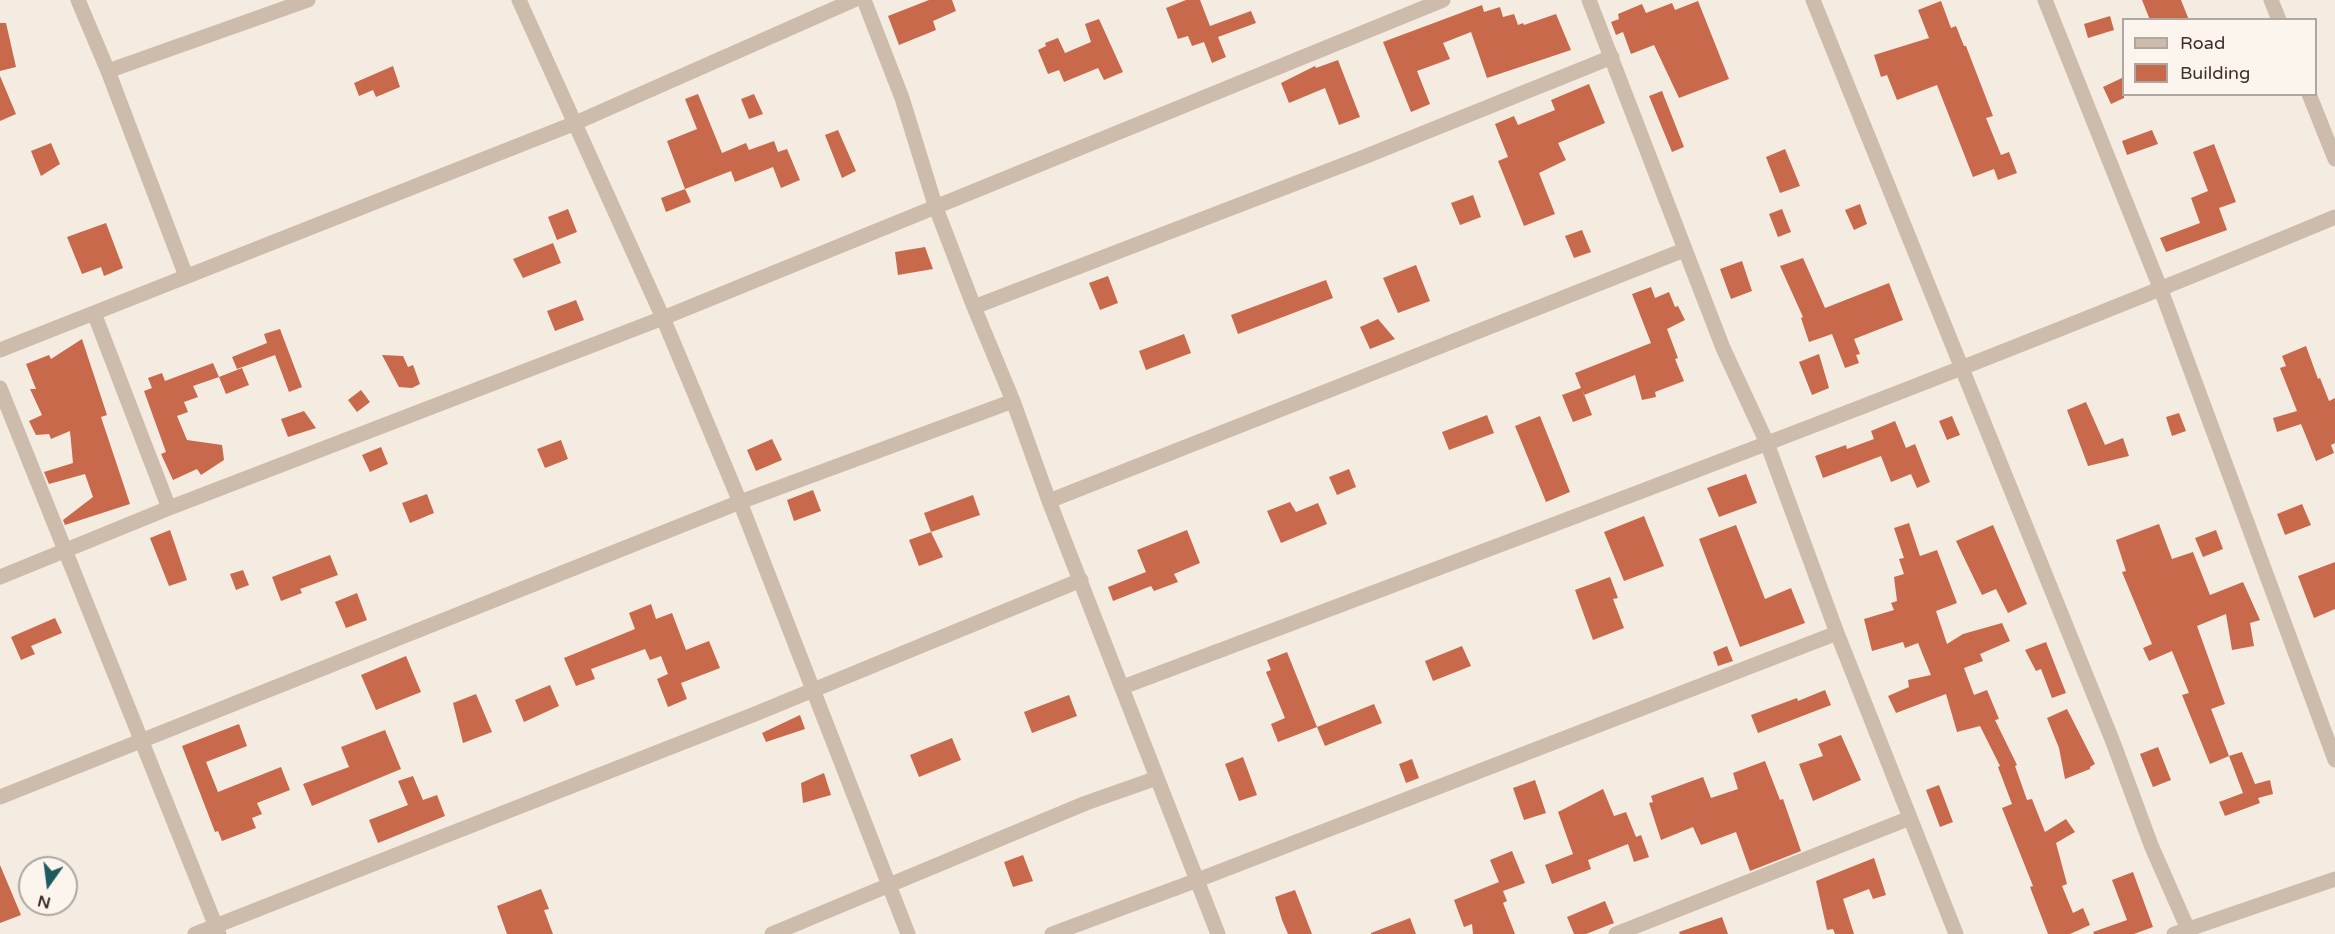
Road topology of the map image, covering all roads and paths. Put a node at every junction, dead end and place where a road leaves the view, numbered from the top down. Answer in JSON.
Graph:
{"nodes":[{"id":1,"x":78,"y":0,"type":"edge"},
{"id":2,"x":308,"y":0,"type":"edge"},
{"id":3,"x":519,"y":0,"type":"edge"},
{"id":4,"x":854,"y":0,"type":"edge"},
{"id":5,"x":864,"y":0,"type":"edge"},
{"id":6,"x":1443,"y":0,"type":"edge"},
{"id":7,"x":1589,"y":0,"type":"edge"},
{"id":8,"x":1813,"y":0,"type":"edge"},
{"id":9,"x":2045,"y":0,"type":"edge"},
{"id":10,"x":2271,"y":0,"type":"edge"},
{"id":11,"x":266,"y":7,"type":"edge"},
{"id":12,"x":2278,"y":18,"type":"edge"},
{"id":13,"x":1612,"y":57,"type":"junction"},
{"id":14,"x":108,"y":71,"type":"junction"},
{"id":15,"x":2310,"y":96,"type":"edge"},
{"id":16,"x":573,"y":124,"type":"junction"},
{"id":17,"x":2335,"y":159,"type":"edge"},
{"id":18,"x":936,"y":208,"type":"junction"},
{"id":19,"x":2335,"y":217,"type":"edge"},
{"id":20,"x":1684,"y":250,"type":"junction"},
{"id":21,"x":186,"y":276,"type":"junction"},
{"id":22,"x":2161,"y":290,"type":"junction"},
{"id":23,"x":974,"y":308,"type":"junction"},
{"id":24,"x":94,"y":313,"type":"junction"},
{"id":25,"x":663,"y":318,"type":"junction"},
{"id":26,"x":0,"y":350,"type":"edge"},
{"id":27,"x":1962,"y":367,"type":"junction"},
{"id":28,"x":0,"y":388,"type":"edge"},
{"id":29,"x":1013,"y":401,"type":"junction"},
{"id":30,"x":1767,"y":443,"type":"junction"},
{"id":31,"x":1049,"y":501,"type":"junction"},
{"id":32,"x":740,"y":502,"type":"junction"},
{"id":33,"x":169,"y":508,"type":"junction"},
{"id":34,"x":64,"y":551,"type":"junction"},
{"id":35,"x":0,"y":577,"type":"edge"},
{"id":36,"x":1081,"y":580,"type":"junction"},
{"id":37,"x":1837,"y":633,"type":"junction"},
{"id":38,"x":1123,"y":687,"type":"junction"},
{"id":39,"x":814,"y":688,"type":"junction"},
{"id":40,"x":140,"y":740,"type":"junction"},
{"id":41,"x":2335,"y":760,"type":"edge"},
{"id":42,"x":1157,"y":777,"type":"junction"},
{"id":43,"x":0,"y":797,"type":"edge"},
{"id":44,"x":1910,"y":818,"type":"junction"},
{"id":45,"x":2335,"y":879,"type":"edge"},
{"id":46,"x":1196,"y":881,"type":"junction"},
{"id":47,"x":890,"y":886,"type":"junction"},
{"id":48,"x":218,"y":930,"type":"edge"},
{"id":49,"x":2184,"y":932,"type":"edge"},
{"id":50,"x":195,"y":934,"type":"edge"},
{"id":51,"x":772,"y":934,"type":"edge"},
{"id":52,"x":908,"y":934,"type":"edge"},
{"id":53,"x":1052,"y":934,"type":"edge"},
{"id":54,"x":1218,"y":934,"type":"edge"},
{"id":55,"x":1616,"y":934,"type":"edge"},
{"id":56,"x":1956,"y":934,"type":"edge"}],
"edges":[{"from":1,"to":14,"type":"street"},
{"from":2,"to":11,"type":"street"},
{"from":3,"to":16,"type":"street"},
{"from":4,"to":16,"type":"street"},
{"from":5,"to":18,"type":"street"},
{"from":6,"to":18,"type":"street"},
{"from":7,"to":13,"type":"street"},
{"from":8,"to":27,"type":"street"},
{"from":9,"to":22,"type":"street"},
{"from":10,"to":12,"type":"street"},
{"from":11,"to":14,"type":"street"},
{"from":13,"to":20,"type":"street"},
{"from":13,"to":23,"type":"street"},
{"from":14,"to":21,"type":"street"},
{"from":15,"to":17,"type":"street"},
{"from":16,"to":21,"type":"street"},
{"from":16,"to":25,"type":"street"},
{"from":18,"to":23,"type":"street"},
{"from":18,"to":25,"type":"street"},
{"from":19,"to":22,"type":"street"},
{"from":20,"to":30,"type":"street"},
{"from":20,"to":31,"type":"street"},
{"from":21,"to":24,"type":"street"},
{"from":22,"to":27,"type":"street"},
{"from":22,"to":41,"type":"street"},
{"from":23,"to":29,"type":"street"},
{"from":24,"to":26,"type":"street"},
{"from":24,"to":33,"type":"street"},
{"from":25,"to":32,"type":"street"},
{"from":25,"to":33,"type":"street"},
{"from":27,"to":30,"type":"street"},
{"from":27,"to":49,"type":"street"},
{"from":28,"to":34,"type":"street"},
{"from":29,"to":31,"type":"street"},
{"from":29,"to":32,"type":"street"},
{"from":30,"to":37,"type":"street"},
{"from":30,"to":38,"type":"street"},
{"from":31,"to":36,"type":"street"},
{"from":32,"to":39,"type":"street"},
{"from":32,"to":40,"type":"street"},
{"from":33,"to":34,"type":"street"},
{"from":34,"to":35,"type":"street"},
{"from":34,"to":40,"type":"street"},
{"from":36,"to":38,"type":"street"},
{"from":36,"to":39,"type":"street"},
{"from":37,"to":44,"type":"street"},
{"from":37,"to":46,"type":"street"},
{"from":38,"to":42,"type":"street"},
{"from":39,"to":47,"type":"street"},
{"from":39,"to":48,"type":"street"},
{"from":40,"to":43,"type":"street"},
{"from":40,"to":48,"type":"street"},
{"from":42,"to":46,"type":"street"},
{"from":42,"to":47,"type":"street"},
{"from":44,"to":55,"type":"street"},
{"from":44,"to":56,"type":"street"},
{"from":45,"to":49,"type":"street"},
{"from":46,"to":53,"type":"street"},
{"from":46,"to":54,"type":"street"},
{"from":47,"to":51,"type":"street"},
{"from":47,"to":52,"type":"street"},
{"from":48,"to":50,"type":"street"}]}
